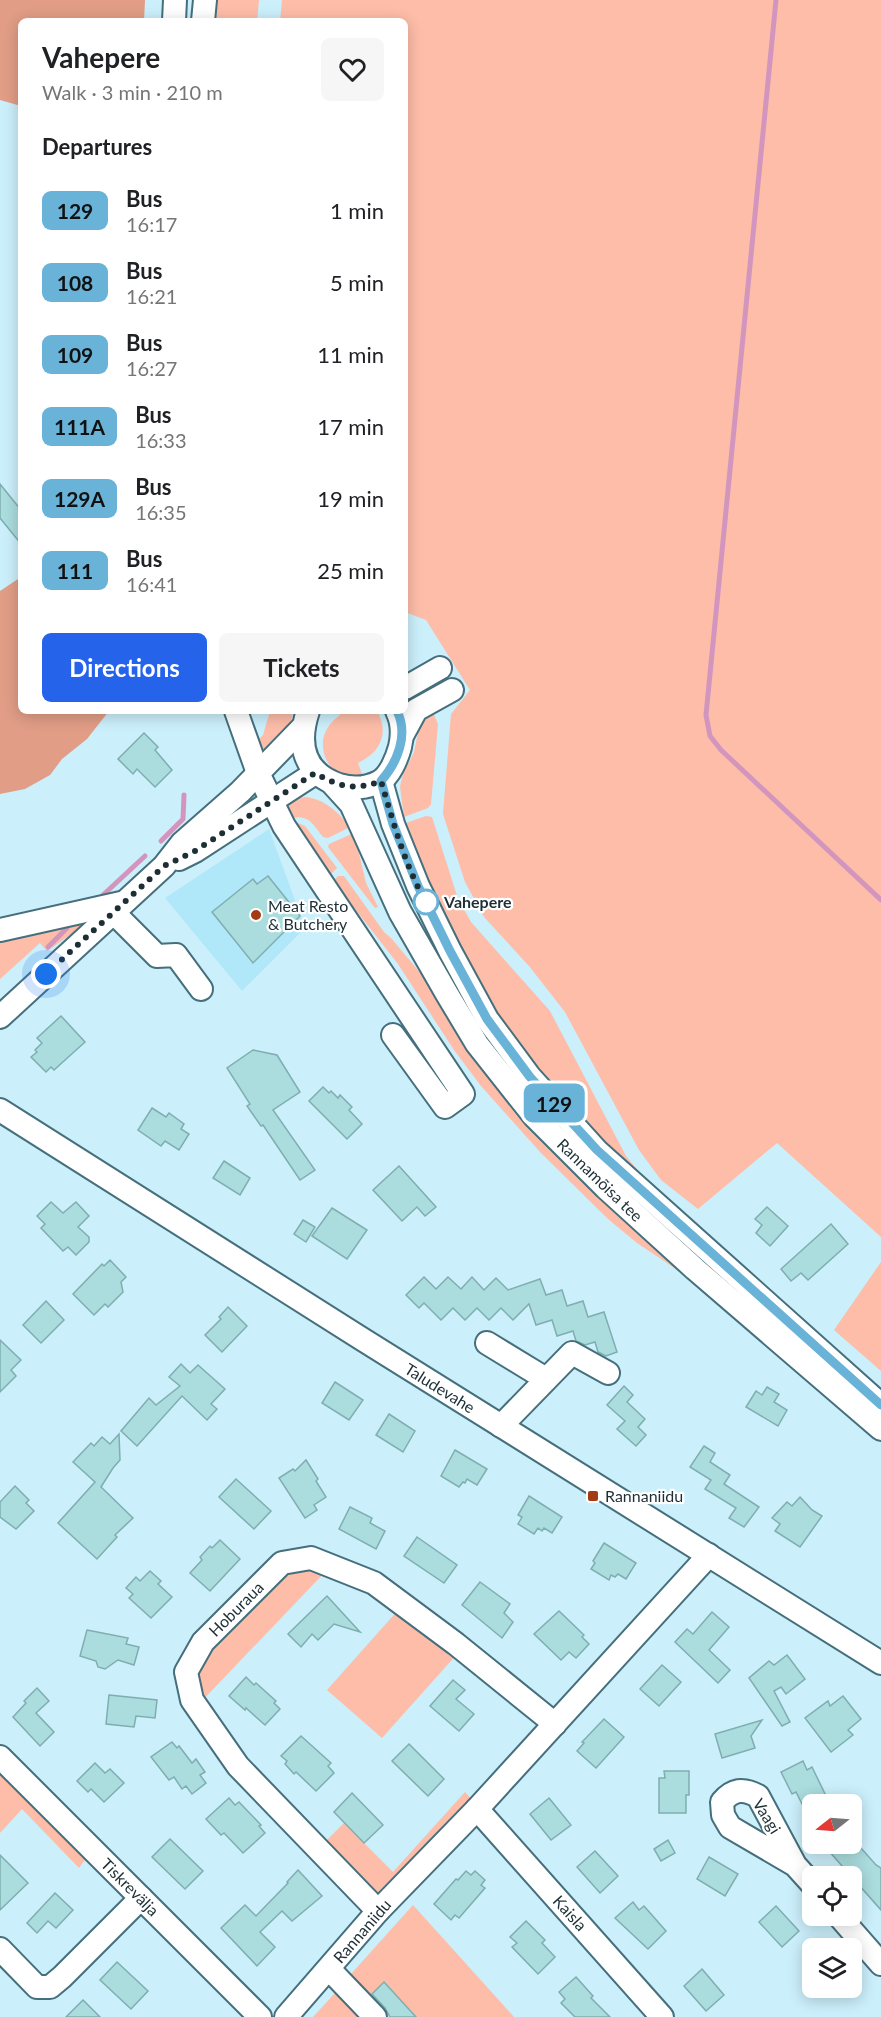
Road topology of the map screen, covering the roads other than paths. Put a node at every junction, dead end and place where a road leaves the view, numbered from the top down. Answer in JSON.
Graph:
{"nodes":[{"id":1,"x":175,"y":0,"type":"edge"},
{"id":2,"x":205,"y":0,"type":"edge"},
{"id":3,"x":174,"y":18,"type":"edge"},
{"id":4,"x":203,"y":18,"type":"edge"},
{"id":5,"x":452,"y":690,"type":"dead end"},
{"id":6,"x":237,"y":714,"type":"edge"},
{"id":7,"x":398,"y":714,"type":"edge"},
{"id":8,"x":306,"y":719,"type":"edge"},
{"id":9,"x":403,"y":734,"type":"junction"},
{"id":10,"x":258,"y":773,"type":"junction"},
{"id":11,"x":323,"y":778,"type":"junction"},
{"id":12,"x":381,"y":781,"type":"junction"},
{"id":13,"x":272,"y":802,"type":"junction"},
{"id":14,"x":164,"y":866,"type":"junction"},
{"id":15,"x":118,"y":907,"type":"junction"},
{"id":16,"x":0,"y":930,"type":"edge"},
{"id":17,"x":201,"y":989,"type":"dead end"},
{"id":18,"x":0,"y":1017,"type":"edge"},
{"id":19,"x":393,"y":1035,"type":"dead end"},
{"id":20,"x":0,"y":1110,"type":"edge"},
{"id":21,"x":487,"y":1343,"type":"dead end"},
{"id":22,"x":608,"y":1373,"type":"dead end"},
{"id":23,"x":546,"y":1379,"type":"junction"},
{"id":24,"x":881,"y":1405,"type":"edge"},
{"id":25,"x":501,"y":1426,"type":"junction"},
{"id":26,"x":881,"y":1429,"type":"edge"},
{"id":27,"x":709,"y":1555,"type":"junction"},
{"id":28,"x":881,"y":1663,"type":"edge"},
{"id":29,"x":555,"y":1724,"type":"junction"},
{"id":30,"x":0,"y":1757,"type":"edge"},
{"id":31,"x":477,"y":1809,"type":"junction"},
{"id":32,"x":795,"y":1865,"type":"dead end"},
{"id":33,"x":802,"y":1873,"type":"edge"},
{"id":34,"x":141,"y":1898,"type":"junction"},
{"id":35,"x":378,"y":1911,"type":"junction"},
{"id":36,"x":848,"y":1926,"type":"edge"},
{"id":37,"x":0,"y":1949,"type":"edge"},
{"id":38,"x":881,"y":1964,"type":"edge"},
{"id":39,"x":329,"y":1969,"type":"junction"},
{"id":40,"x":260,"y":2017,"type":"edge"},
{"id":41,"x":285,"y":2017,"type":"edge"},
{"id":42,"x":375,"y":2017,"type":"edge"},
{"id":43,"x":662,"y":2017,"type":"edge"}],
"edges":[{"from":1,"to":3,"type":"street"},
{"from":2,"to":4,"type":"street"},
{"from":5,"to":9,"type":"street"},
{"from":6,"to":10,"type":"street"},
{"from":7,"to":9,"type":"street"},
{"from":8,"to":10,"type":"street"},
{"from":8,"to":11,"type":"street"},
{"from":9,"to":12,"type":"street"},
{"from":10,"to":13,"type":"street"},
{"from":10,"to":14,"type":"street"},
{"from":11,"to":12,"type":"street"},
{"from":11,"to":13,"type":"street"},
{"from":11,"to":26,"type":"street","name":"Rannamõisa tee"},
{"from":12,"to":24,"type":"street","name":"Rannamõisa tee"},
{"from":13,"to":14,"type":"street"},
{"from":13,"to":19,"type":"street"},
{"from":14,"to":15,"type":"street"},
{"from":15,"to":16,"type":"street"},
{"from":15,"to":17,"type":"street"},
{"from":15,"to":18,"type":"street"},
{"from":20,"to":25,"type":"street","name":"Taludevahe"},
{"from":21,"to":23,"type":"street"},
{"from":22,"to":23,"type":"street"},
{"from":23,"to":25,"type":"street"},
{"from":25,"to":27,"type":"street","name":"Taludevahe"},
{"from":27,"to":28,"type":"street","name":"Taludevahe"},
{"from":27,"to":29,"type":"street","name":"Rannaniidu"},
{"from":29,"to":31,"type":"street","name":"Rannaniidu"},
{"from":29,"to":35,"type":"street","name":"Hoburaua"},
{"from":30,"to":34,"type":"street","name":"Tiskrevälja"},
{"from":31,"to":35,"type":"street","name":"Rannaniidu"},
{"from":31,"to":43,"type":"street","name":"Kaisla"},
{"from":32,"to":33,"type":"street"},
{"from":34,"to":37,"type":"street"},
{"from":34,"to":40,"type":"street","name":"Tiskrevälja"},
{"from":35,"to":39,"type":"street","name":"Rannaniidu"},
{"from":36,"to":38,"type":"street"},
{"from":39,"to":41,"type":"street","name":"Rannaniidu"},
{"from":39,"to":42,"type":"street"}]}
